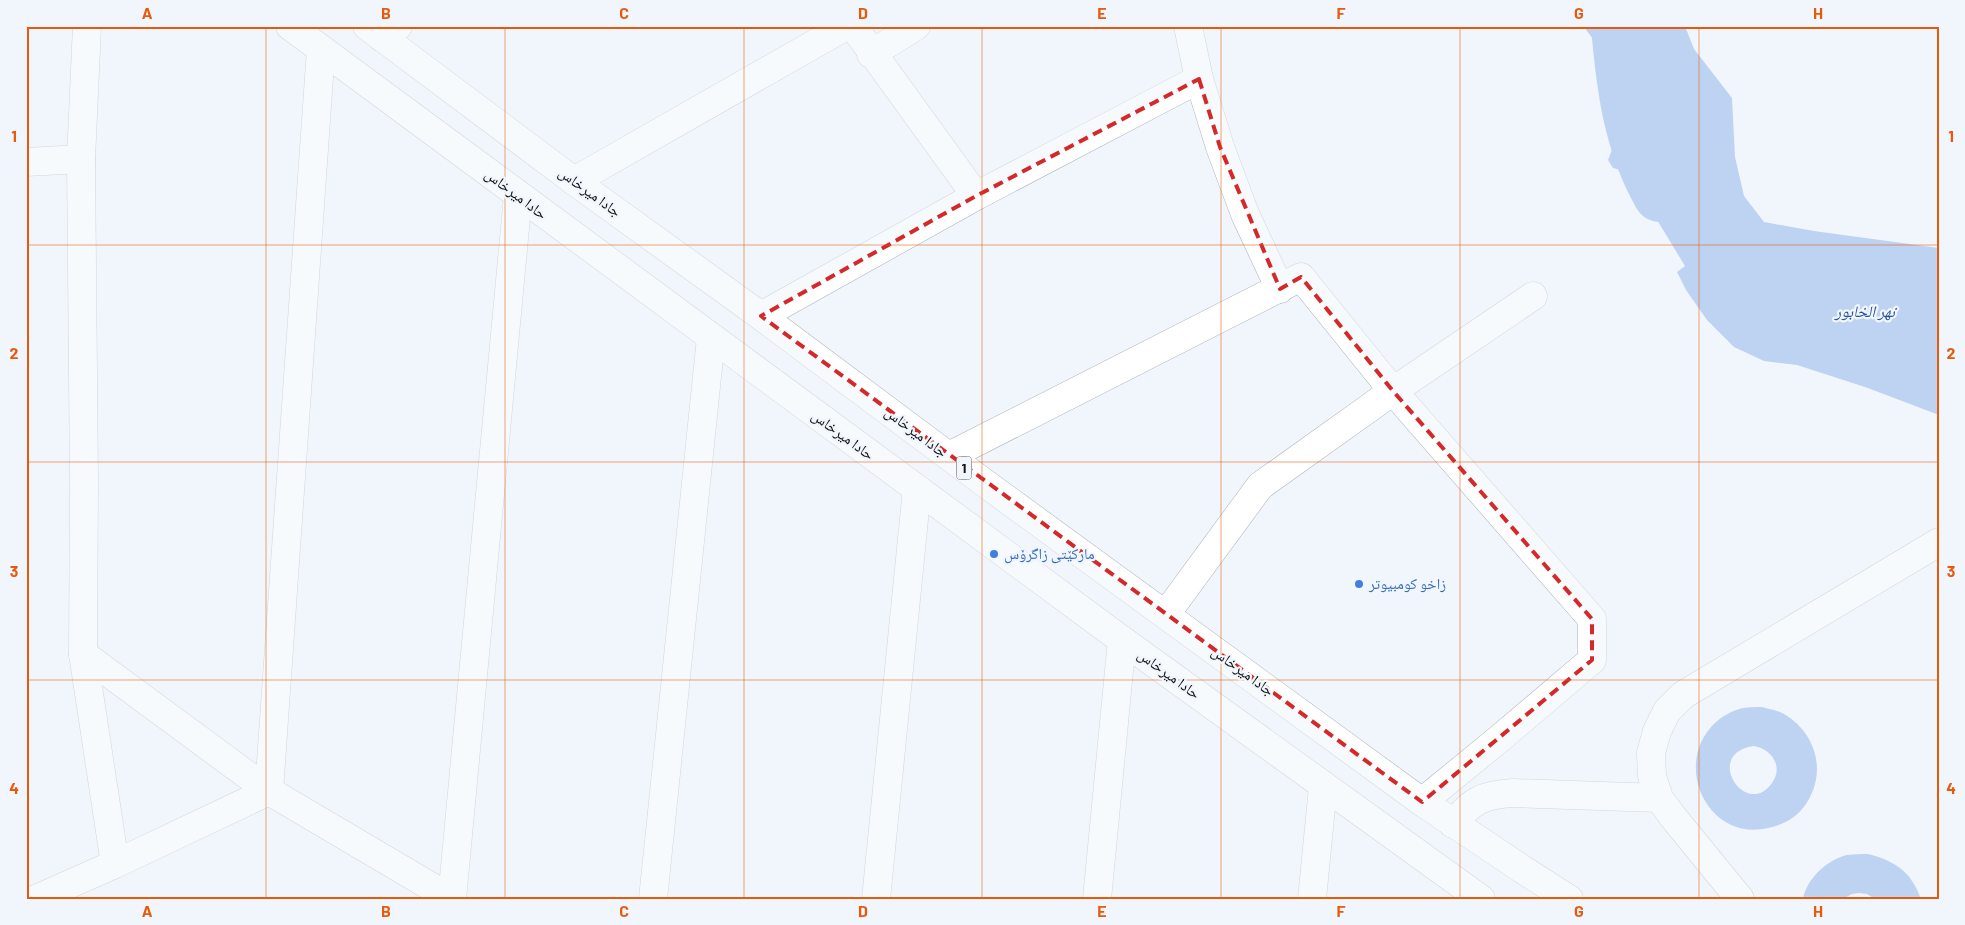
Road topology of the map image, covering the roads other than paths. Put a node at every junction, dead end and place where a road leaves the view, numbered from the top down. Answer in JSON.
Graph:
{"nodes":[{"id":1,"x":87,"y":26,"type":"edge"},
{"id":2,"x":290,"y":26,"type":"edge"},
{"id":3,"x":846,"y":26,"type":"edge"},
{"id":4,"x":853,"y":26,"type":"edge"},
{"id":5,"x":916,"y":26,"type":"edge"},
{"id":6,"x":1188,"y":26,"type":"edge"},
{"id":7,"x":382,"y":30,"type":"edge"},
{"id":8,"x":321,"y":49,"type":"junction"},
{"id":9,"x":871,"y":54,"type":"junction"},
{"id":10,"x":1199,"y":79,"type":"junction"},
{"id":11,"x":81,"y":159,"type":"junction"},
{"id":12,"x":26,"y":162,"type":"edge"},
{"id":13,"x":574,"y":181,"type":"junction"},
{"id":14,"x":518,"y":196,"type":"junction"},
{"id":15,"x":976,"y":196,"type":"junction"},
{"id":16,"x":1280,"y":289,"type":"junction"},
{"id":17,"x":1533,"y":296,"type":"dead end"},
{"id":18,"x":761,"y":316,"type":"junction"},
{"id":19,"x":711,"y":338,"type":"junction"},
{"id":20,"x":1393,"y":391,"type":"junction"},
{"id":21,"x":949,"y":456,"type":"junction"},
{"id":22,"x":917,"y":489,"type":"junction"},
{"id":23,"x":1939,"y":542,"type":"edge"},
{"id":24,"x":1166,"y":614,"type":"junction"},
{"id":25,"x":1122,"y":640,"type":"junction"},
{"id":26,"x":83,"y":654,"type":"junction"},
{"id":27,"x":1323,"y":787,"type":"junction"},
{"id":28,"x":269,"y":791,"type":"junction"},
{"id":29,"x":1660,"y":798,"type":"junction"},
{"id":30,"x":1422,"y":802,"type":"junction"},
{"id":31,"x":1453,"y":824,"type":"junction"},
{"id":32,"x":115,"y":864,"type":"junction"},
{"id":33,"x":36,"y":899,"type":"edge"},
{"id":34,"x":452,"y":899,"type":"edge"},
{"id":35,"x":653,"y":899,"type":"edge"},
{"id":36,"x":876,"y":899,"type":"edge"},
{"id":37,"x":1097,"y":899,"type":"edge"},
{"id":38,"x":1312,"y":899,"type":"edge"},
{"id":39,"x":1481,"y":899,"type":"edge"},
{"id":40,"x":1569,"y":899,"type":"edge"},
{"id":41,"x":1740,"y":899,"type":"edge"}],
"edges":[{"from":1,"to":11,"type":"street"},
{"from":2,"to":8,"type":"street","name":"حادا ميرخاس"},
{"from":3,"to":13,"type":"street"},
{"from":4,"to":9,"type":"street"},
{"from":5,"to":9,"type":"street"},
{"from":6,"to":10,"type":"street"},
{"from":7,"to":13,"type":"street","name":"جادا ميرخاس","number":"1"},
{"from":8,"to":14,"type":"street","name":"حادا ميرخاس"},
{"from":8,"to":28,"type":"street"},
{"from":9,"to":15,"type":"street"},
{"from":10,"to":15,"type":"street"},
{"from":10,"to":16,"type":"street"},
{"from":11,"to":12,"type":"street"},
{"from":11,"to":26,"type":"street"},
{"from":13,"to":18,"type":"street","name":"جادا ميرخاس","number":"1"},
{"from":14,"to":19,"type":"street","name":"حادا ميرخاس"},
{"from":14,"to":34,"type":"street"},
{"from":15,"to":18,"type":"street"},
{"from":16,"to":20,"type":"street"},
{"from":16,"to":21,"type":"street"},
{"from":17,"to":20,"type":"street"},
{"from":18,"to":21,"type":"street","name":"جادا ميرخاس","number":"1"},
{"from":19,"to":22,"type":"street","name":"حادا ميرخاس"},
{"from":19,"to":35,"type":"street"},
{"from":20,"to":24,"type":"street"},
{"from":20,"to":30,"type":"street"},
{"from":21,"to":24,"type":"street","name":"جادا ميرخاس","number":"1"},
{"from":22,"to":25,"type":"street","name":"حادا ميرخاس"},
{"from":22,"to":36,"type":"street"},
{"from":23,"to":29,"type":"street"},
{"from":24,"to":30,"type":"street","name":"جادا ميرخاس","number":"1"},
{"from":25,"to":27,"type":"street","name":"حادا ميرخاس"},
{"from":25,"to":37,"type":"street"},
{"from":26,"to":28,"type":"street"},
{"from":26,"to":32,"type":"street"},
{"from":27,"to":38,"type":"street"},
{"from":27,"to":39,"type":"street","name":"حادا ميرخاس"},
{"from":28,"to":32,"type":"street"},
{"from":28,"to":34,"type":"street"},
{"from":29,"to":31,"type":"street"},
{"from":29,"to":41,"type":"street"},
{"from":30,"to":31,"type":"street","name":"جادا ميرخاس","number":"1"},
{"from":31,"to":40,"type":"street","name":"جادا ميرخاس","number":"1"},
{"from":32,"to":33,"type":"street"}]}
